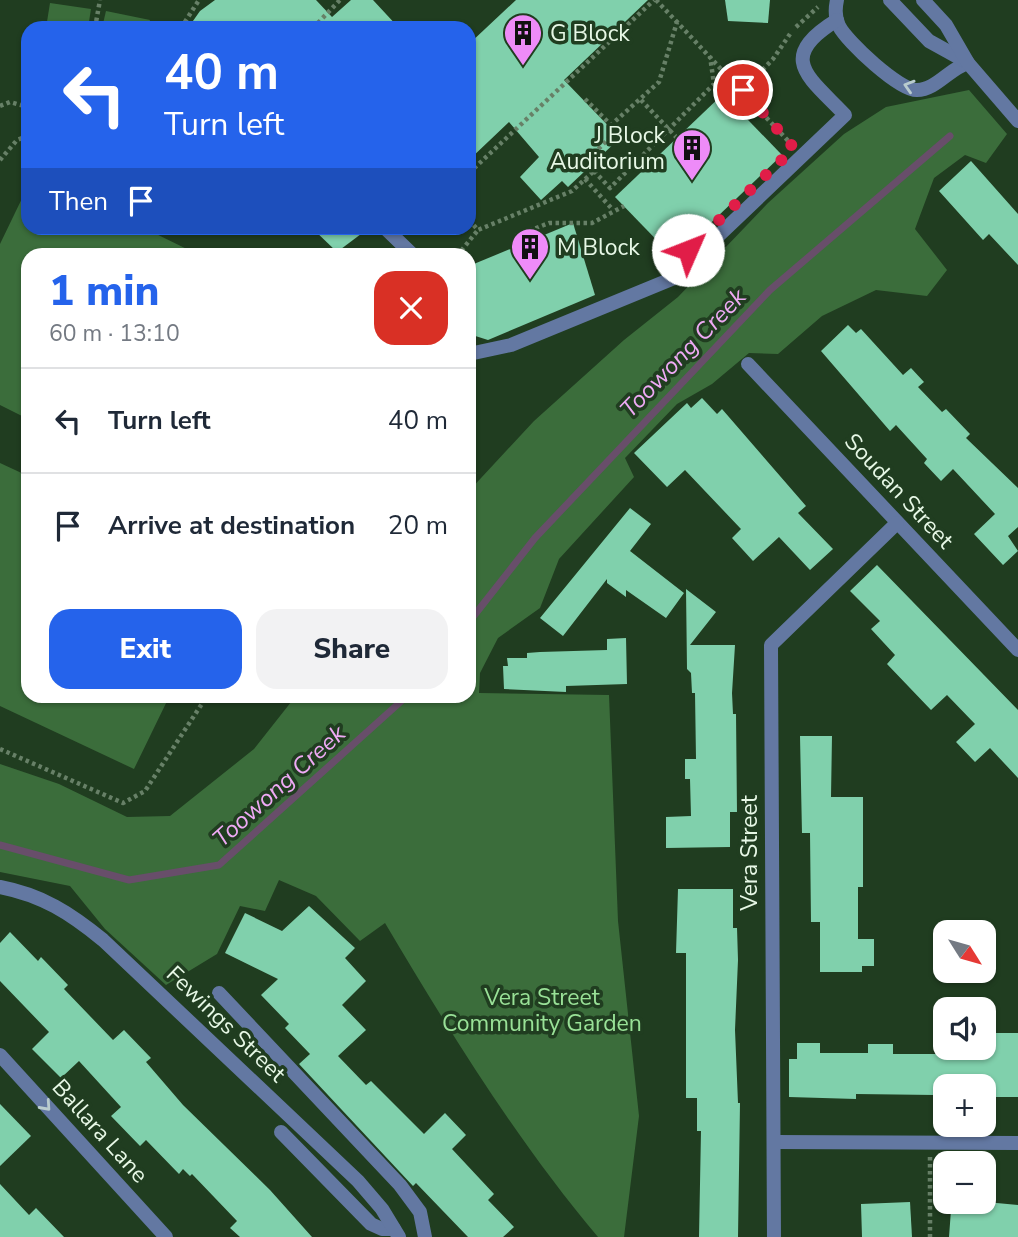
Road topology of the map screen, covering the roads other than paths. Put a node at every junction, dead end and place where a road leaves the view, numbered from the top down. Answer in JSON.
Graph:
{"nodes":[{"id":1,"x":836,"y":0,"type":"edge"},
{"id":2,"x":890,"y":0,"type":"edge"},
{"id":3,"x":923,"y":0,"type":"edge"},
{"id":4,"x":837,"y":20,"type":"junction"},
{"id":5,"x":968,"y":63,"type":"junction"},
{"id":6,"x":1018,"y":121,"type":"edge"},
{"id":7,"x":392,"y":235,"type":"edge"},
{"id":8,"x":406,"y":248,"type":"edge"},
{"id":9,"x":476,"y":352,"type":"edge"},
{"id":10,"x":748,"y":364,"type":"dead end"},
{"id":11,"x":897,"y":523,"type":"junction"},
{"id":12,"x":1015,"y":640,"type":"edge"},
{"id":13,"x":0,"y":887,"type":"edge"},
{"id":14,"x":219,"y":993,"type":"dead end"},
{"id":15,"x":0,"y":1055,"type":"edge"},
{"id":16,"x":281,"y":1132,"type":"dead end"},
{"id":17,"x":774,"y":1142,"type":"junction"},
{"id":18,"x":1018,"y":1143,"type":"edge"},
{"id":19,"x":393,"y":1235,"type":"edge"},
{"id":20,"x":166,"y":1237,"type":"edge"},
{"id":21,"x":425,"y":1237,"type":"edge"},
{"id":22,"x":774,"y":1237,"type":"edge"}],
"edges":[{"from":1,"to":4,"type":"street"},
{"from":2,"to":5,"type":"street"},
{"from":3,"to":5,"type":"street"},
{"from":5,"to":4,"type":"street","one_way":true},
{"from":4,"to":9,"type":"street"},
{"from":5,"to":6,"type":"street"},
{"from":7,"to":8,"type":"street"},
{"from":10,"to":11,"type":"street","name":"Soudan Street"},
{"from":11,"to":12,"type":"street","name":"Soudan Street"},
{"from":11,"to":17,"type":"street","name":"Vera Street"},
{"from":13,"to":19,"type":"street","name":"Fewings Street"},
{"from":14,"to":21,"type":"street","name":"Fewings Street"},
{"from":15,"to":20,"type":"street","name":"Ballara Lane","one_way":true},
{"from":16,"to":19,"type":"street","name":"Fewings Street"},
{"from":17,"to":18,"type":"street"},
{"from":17,"to":22,"type":"street","name":"Vera Street"}]}
